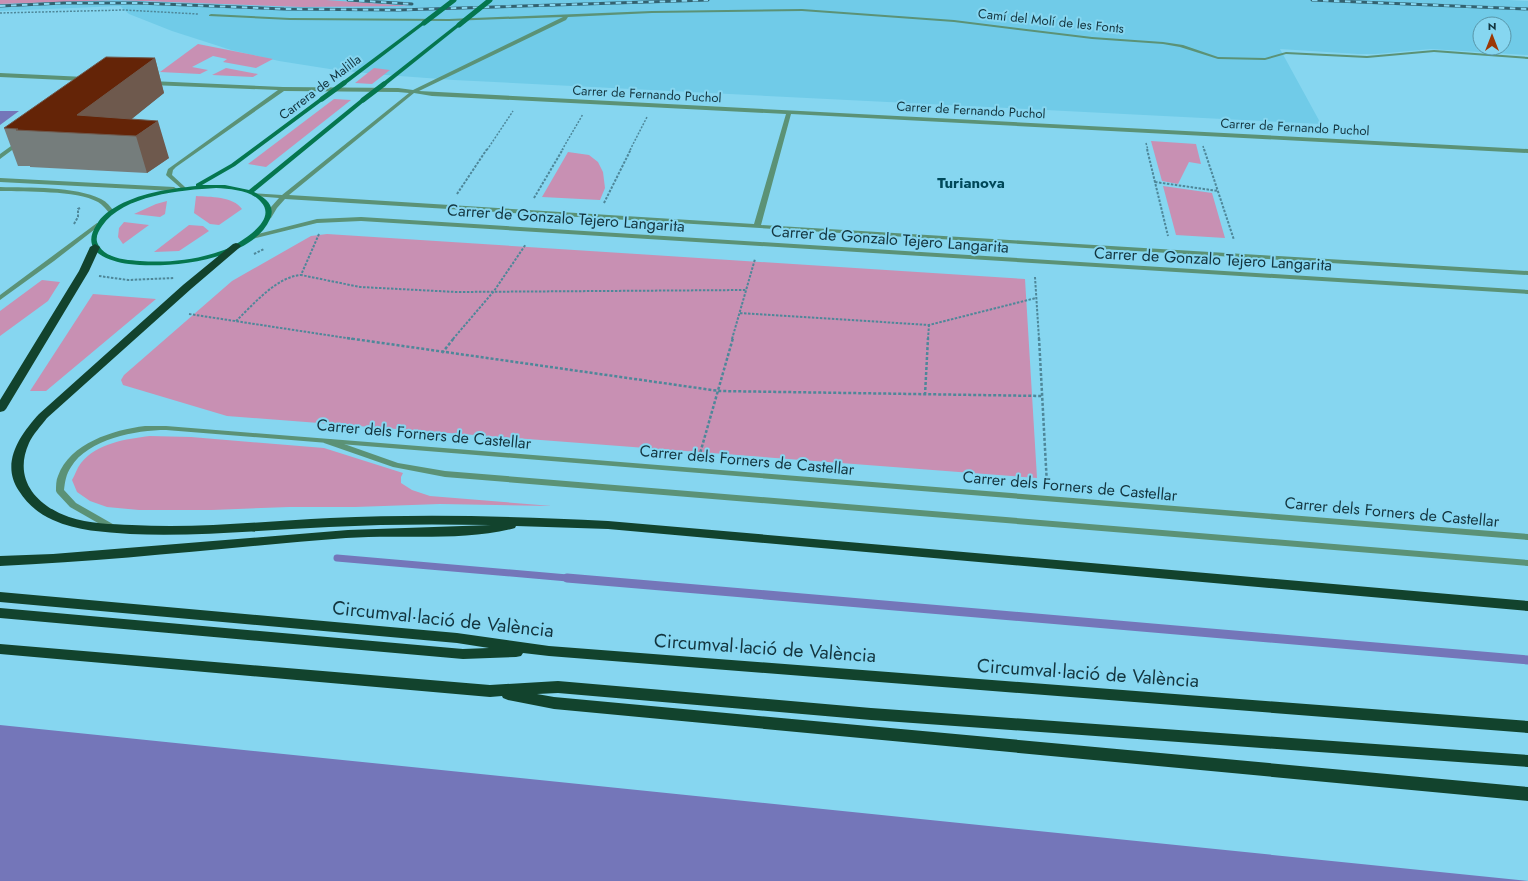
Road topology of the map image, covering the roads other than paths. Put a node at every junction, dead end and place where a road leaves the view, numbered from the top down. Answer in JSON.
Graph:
{"nodes":[{"id":1,"x":454,"y":0,"type":"edge"},
{"id":2,"x":490,"y":0,"type":"edge"},
{"id":3,"x":567,"y":15,"type":"junction"},
{"id":4,"x":210,"y":16,"type":"road end"},
{"id":5,"x":1528,"y":58,"type":"edge"},
{"id":6,"x":0,"y":75,"type":"edge"},
{"id":7,"x":90,"y":80,"type":"edge"},
{"id":8,"x":147,"y":82,"type":"edge"},
{"id":9,"x":283,"y":89,"type":"junction"},
{"id":10,"x":413,"y":92,"type":"junction"},
{"id":11,"x":789,"y":112,"type":"junction"},
{"id":12,"x":28,"y":137,"type":"edge"},
{"id":13,"x":1528,"y":151,"type":"edge"},
{"id":14,"x":0,"y":157,"type":"edge"},
{"id":15,"x":0,"y":180,"type":"edge"},
{"id":16,"x":196,"y":186,"type":"junction"},
{"id":17,"x":183,"y":188,"type":"junction"},
{"id":18,"x":0,"y":189,"type":"edge"},
{"id":19,"x":174,"y":189,"type":"junction"},
{"id":20,"x":252,"y":193,"type":"junction"},
{"id":21,"x":283,"y":198,"type":"junction"},
{"id":22,"x":111,"y":212,"type":"junction"},
{"id":23,"x":269,"y":217,"type":"junction"},
{"id":24,"x":97,"y":225,"type":"junction"},
{"id":25,"x":757,"y":226,"type":"junction"},
{"id":26,"x":252,"y":237,"type":"junction"},
{"id":27,"x":236,"y":246,"type":"junction"},
{"id":28,"x":95,"y":247,"type":"junction"},
{"id":29,"x":1528,"y":273,"type":"edge"},
{"id":30,"x":1528,"y":292,"type":"edge"},
{"id":31,"x":0,"y":298,"type":"edge"},
{"id":32,"x":0,"y":409,"type":"edge"},
{"id":33,"x":327,"y":441,"type":"junction"},
{"id":34,"x":532,"y":521,"type":"junction"},
{"id":35,"x":115,"y":529,"type":"junction"},
{"id":36,"x":1528,"y":537,"type":"edge"},
{"id":37,"x":0,"y":561,"type":"edge"},
{"id":38,"x":1528,"y":563,"type":"edge"},
{"id":39,"x":0,"y":597,"type":"edge"},
{"id":40,"x":1528,"y":606,"type":"edge"},
{"id":41,"x":0,"y":613,"type":"edge"},
{"id":42,"x":0,"y":649,"type":"edge"},
{"id":43,"x":549,"y":651,"type":"junction"},
{"id":44,"x":490,"y":691,"type":"junction"},
{"id":45,"x":1528,"y":727,"type":"edge"},
{"id":46,"x":1528,"y":761,"type":"edge"},
{"id":47,"x":1528,"y":794,"type":"edge"}],
"edges":[{"from":1,"to":16,"type":"street","name":"Carrera de Malilla","bridge":true},
{"from":2,"to":20,"type":"street","bridge":true},
{"from":3,"to":4,"type":"street","name":"Camí del Molí de les Fonts"},
{"from":3,"to":5,"type":"street","name":"Camí del Molí de les Fonts"},
{"from":3,"to":10,"type":"street"},
{"from":6,"to":7,"type":"street"},
{"from":8,"to":9,"type":"street","name":"Carrer de Fernando Puchol"},
{"from":9,"to":10,"type":"street","name":"Carrer de Fernando Puchol"},
{"from":9,"to":17,"type":"street"},
{"from":10,"to":11,"type":"street","name":"Carrer de Fernando Puchol"},
{"from":10,"to":21,"type":"street"},
{"from":11,"to":13,"type":"street","name":"Carrer de Fernando Puchol"},
{"from":11,"to":25,"type":"street"},
{"from":12,"to":14,"type":"street"},
{"from":15,"to":19,"type":"street"},
{"from":16,"to":17,"type":"street"},
{"from":16,"to":20,"type":"street"},
{"from":17,"to":19,"type":"street"},
{"from":18,"to":22,"type":"street"},
{"from":19,"to":22,"type":"street"},
{"from":20,"to":21,"type":"street","name":"Carrer de Gonzalo Tejero Langarita"},
{"from":20,"to":23,"type":"street"},
{"from":21,"to":23,"type":"street"},
{"from":21,"to":25,"type":"street","name":"Carrer de Gonzalo Tejero Langarita"},
{"from":22,"to":24,"type":"street"},
{"from":23,"to":26,"type":"street"},
{"from":24,"to":28,"type":"street"},
{"from":24,"to":31,"type":"street"},
{"from":25,"to":29,"type":"street","name":"Carrer de Gonzalo Tejero Langarita"},
{"from":26,"to":27,"type":"street"},
{"from":26,"to":30,"type":"street","name":"Carrer de Gonzalo Tejero Langarita"},
{"from":27,"to":28,"type":"street"},
{"from":27,"to":35,"type":"highway"},
{"from":28,"to":32,"type":"highway"},
{"from":33,"to":35,"type":"street","name":"Carrer dels Forners de Castellar"},
{"from":33,"to":36,"type":"street","name":"Carrer dels Forners de Castellar"},
{"from":33,"to":38,"type":"street"},
{"from":34,"to":35,"type":"highway"},
{"from":34,"to":37,"type":"highway"},
{"from":34,"to":40,"type":"highway"},
{"from":39,"to":43,"type":"highway","name":"Circumval·lació de València"},
{"from":41,"to":43,"type":"highway"},
{"from":42,"to":44,"type":"highway"},
{"from":43,"to":45,"type":"highway","name":"Circumval·lació de València"},
{"from":44,"to":46,"type":"highway"},
{"from":44,"to":47,"type":"highway"}]}
